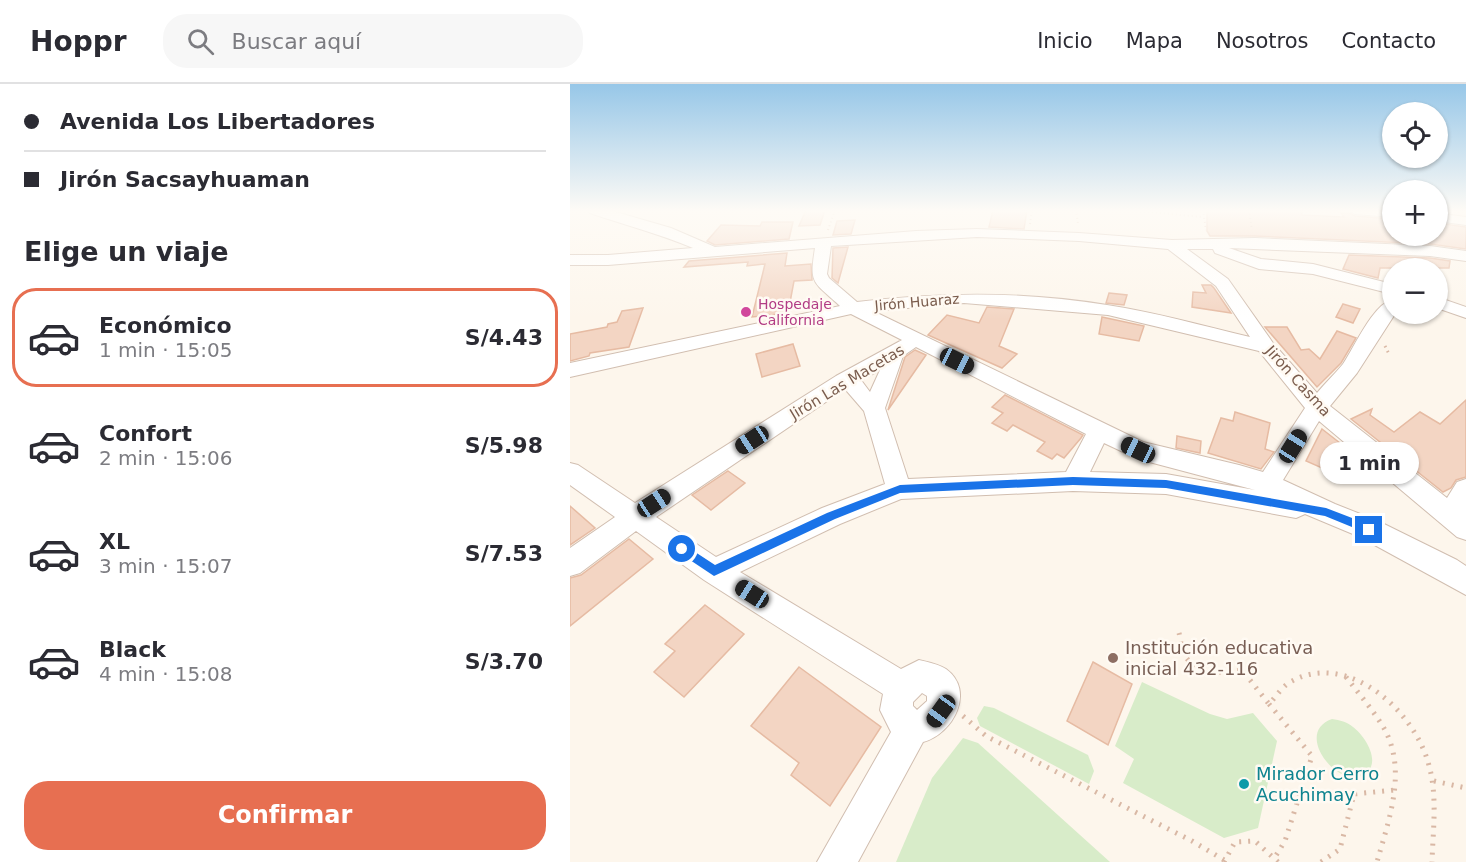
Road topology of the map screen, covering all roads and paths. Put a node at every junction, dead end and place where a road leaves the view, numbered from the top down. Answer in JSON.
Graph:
{"nodes":[{"id":1,"x":701,"y":246,"type":"edge"},
{"id":2,"x":777,"y":246,"type":"edge"},
{"id":3,"x":823,"y":246,"type":"edge"},
{"id":4,"x":1174,"y":246,"type":"edge"},
{"id":5,"x":1212,"y":246,"type":"edge"},
{"id":6,"x":1292,"y":246,"type":"edge"},
{"id":7,"x":1430,"y":250,"type":"junction"},
{"id":8,"x":714,"y":252,"type":"junction"},
{"id":9,"x":1466,"y":256,"type":"edge"},
{"id":10,"x":1425,"y":258,"type":"edge"},
{"id":11,"x":570,"y":260,"type":"edge"},
{"id":12,"x":1382,"y":286,"type":"edge"},
{"id":13,"x":1448,"y":306,"type":"edge"},
{"id":14,"x":853,"y":308,"type":"junction"},
{"id":15,"x":1466,"y":313,"type":"edge"},
{"id":16,"x":1382,"y":318,"type":"edge"},
{"id":17,"x":914,"y":340,"type":"junction"},
{"id":18,"x":1266,"y":347,"type":"junction"},
{"id":19,"x":894,"y":355,"type":"junction"},
{"id":20,"x":570,"y":370,"type":"edge"},
{"id":21,"x":850,"y":377,"type":"junction"},
{"id":22,"x":1317,"y":407,"type":"junction"},
{"id":23,"x":874,"y":408,"type":"junction"},
{"id":24,"x":1099,"y":432,"type":"junction"},
{"id":25,"x":570,"y":472,"type":"edge"},
{"id":26,"x":1073,"y":481,"type":"junction"},
{"id":27,"x":1268,"y":484,"type":"junction"},
{"id":28,"x":900,"y":489,"type":"junction"},
{"id":29,"x":1466,"y":489,"type":"edge"},
{"id":30,"x":1326,"y":512,"type":"junction"},
{"id":31,"x":635,"y":516,"type":"junction"},
{"id":32,"x":1458,"y":522,"type":"edge"},
{"id":33,"x":570,"y":564,"type":"edge"},
{"id":34,"x":714,"y":571,"type":"junction"},
{"id":35,"x":1466,"y":582,"type":"edge"},
{"id":36,"x":1179,"y":633,"type":"dead end"},
{"id":37,"x":1345,"y":676,"type":"junction"},
{"id":38,"x":902,"y":688,"type":"junction"},
{"id":39,"x":944,"y":700,"type":"junction"},
{"id":40,"x":1269,"y":704,"type":"junction"},
{"id":41,"x":913,"y":726,"type":"junction"},
{"id":42,"x":1434,"y":781,"type":"junction"},
{"id":43,"x":1466,"y":788,"type":"edge"},
{"id":44,"x":1395,"y":789,"type":"junction"},
{"id":45,"x":1276,"y":859,"type":"edge"},
{"id":46,"x":1224,"y":861,"type":"edge"},
{"id":47,"x":837,"y":862,"type":"edge"},
{"id":48,"x":1321,"y":862,"type":"edge"},
{"id":49,"x":1377,"y":862,"type":"edge"},
{"id":50,"x":1432,"y":862,"type":"edge"}],
"edges":[{"from":1,"to":8,"type":"street"},
{"from":2,"to":8,"type":"street"},
{"from":3,"to":14,"type":"street"},
{"from":4,"to":18,"type":"street","name":"Jirón Casma"},
{"from":5,"to":12,"type":"street"},
{"from":6,"to":7,"type":"street"},
{"from":7,"to":9,"type":"street"},
{"from":7,"to":10,"type":"street"},
{"from":8,"to":11,"type":"street"},
{"from":13,"to":15,"type":"street"},
{"from":14,"to":17,"type":"street"},
{"from":14,"to":18,"type":"street","name":"Jirón Huaraz"},
{"from":14,"to":20,"type":"street","name":"Jirón Huaraz"},
{"from":16,"to":22,"type":"street"},
{"from":17,"to":19,"type":"street","name":"Jirón Las Macetas"},
{"from":17,"to":24,"type":"street"},
{"from":18,"to":22,"type":"street","name":"Jirón Casma"},
{"from":19,"to":21,"type":"street","name":"Jirón Las Macetas"},
{"from":19,"to":23,"type":"street"},
{"from":21,"to":23,"type":"street"},
{"from":21,"to":31,"type":"street","name":"Jirón Las Macetas"},
{"from":22,"to":27,"type":"street"},
{"from":22,"to":32,"type":"street","name":"Jirón Casma"},
{"from":23,"to":28,"type":"street"},
{"from":24,"to":26,"type":"street"},
{"from":24,"to":27,"type":"street"},
{"from":25,"to":31,"type":"street"},
{"from":26,"to":28,"type":"street"},
{"from":26,"to":30,"type":"street"},
{"from":27,"to":30,"type":"street"},
{"from":28,"to":34,"type":"street"},
{"from":29,"to":32,"type":"street"},
{"from":30,"to":35,"type":"street"},
{"from":31,"to":33,"type":"street","name":"Jirón Las Macetas"},
{"from":31,"to":34,"type":"street"},
{"from":34,"to":38,"type":"street"},
{"from":36,"to":40,"type":"path"},
{"from":37,"to":40,"type":"path"},
{"from":37,"to":42,"type":"path"},
{"from":37,"to":44,"type":"path"},
{"from":38,"to":39,"type":"street"},
{"from":38,"to":41,"type":"street"},
{"from":39,"to":41,"type":"street"},
{"from":39,"to":46,"type":"path"},
{"from":40,"to":45,"type":"path"},
{"from":41,"to":47,"type":"street"},
{"from":42,"to":43,"type":"path"},
{"from":42,"to":50,"type":"path"},
{"from":44,"to":48,"type":"path"},
{"from":44,"to":49,"type":"path"},
{"from":45,"to":46,"type":"path"}]}
